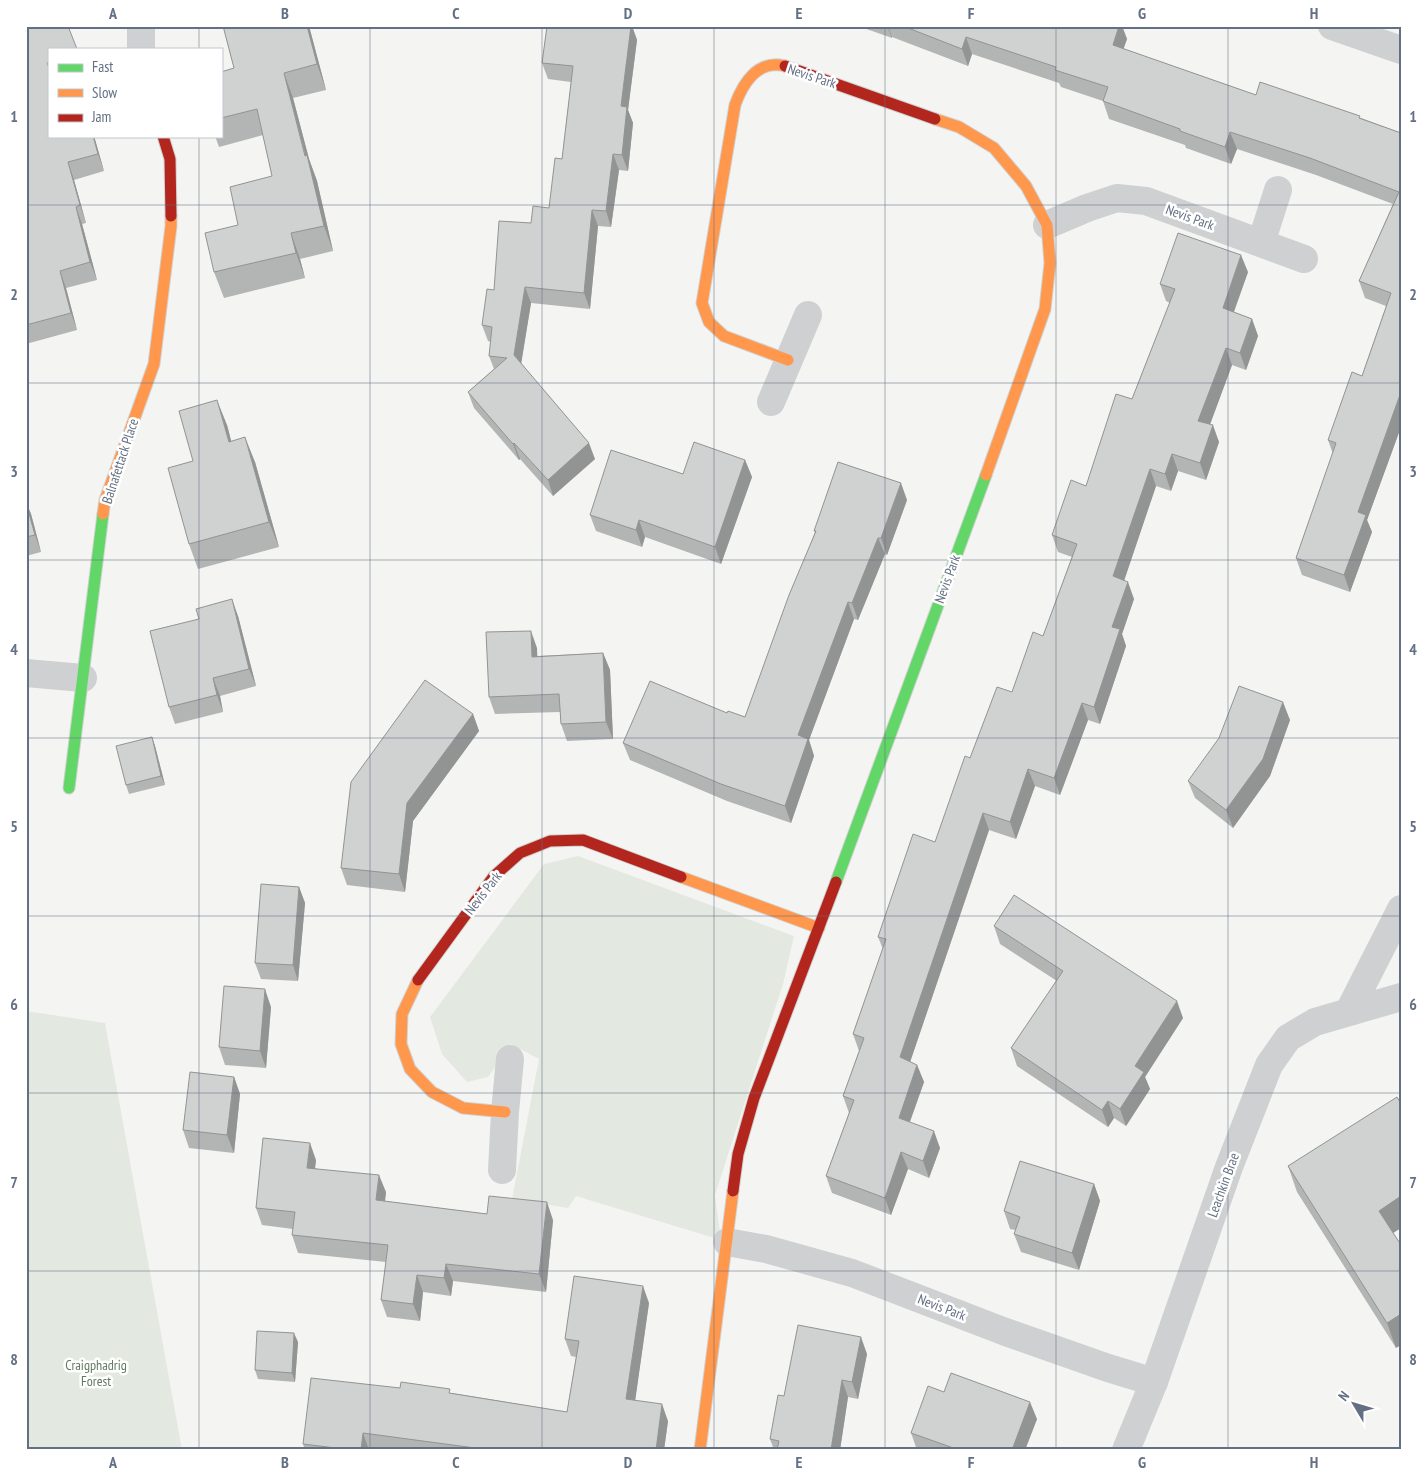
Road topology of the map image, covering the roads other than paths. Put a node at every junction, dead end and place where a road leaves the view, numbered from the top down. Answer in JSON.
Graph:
{"nodes":[{"id":1,"x":141,"y":26,"type":"edge"},
{"id":2,"x":1332,"y":26,"type":"edge"},
{"id":3,"x":141,"y":48,"type":"edge"},
{"id":4,"x":1401,"y":50,"type":"edge"},
{"id":5,"x":164,"y":138,"type":"edge"},
{"id":6,"x":1278,"y":190,"type":"dead end"},
{"id":7,"x":1047,"y":225,"type":"junction"},
{"id":8,"x":1260,"y":243,"type":"junction"},
{"id":9,"x":1304,"y":260,"type":"dead end"},
{"id":10,"x":808,"y":315,"type":"dead end"},
{"id":11,"x":788,"y":360,"type":"junction"},
{"id":12,"x":771,"y":402,"type":"dead end"},
{"id":13,"x":26,"y":673,"type":"edge"},
{"id":14,"x":83,"y":678,"type":"junction"},
{"id":15,"x":69,"y":788,"type":"dead end"},
{"id":16,"x":1401,"y":909,"type":"edge"},
{"id":17,"x":819,"y":928,"type":"junction"},
{"id":18,"x":1401,"y":997,"type":"edge"},
{"id":19,"x":1349,"y":1011,"type":"junction"},
{"id":20,"x":510,"y":1059,"type":"dead end"},
{"id":21,"x":505,"y":1112,"type":"junction"},
{"id":22,"x":502,"y":1170,"type":"dead end"},
{"id":23,"x":727,"y":1242,"type":"junction"},
{"id":24,"x":1154,"y":1382,"type":"junction"},
{"id":25,"x":700,"y":1450,"type":"edge"},
{"id":26,"x":1126,"y":1450,"type":"edge"}],
"edges":[{"from":1,"to":3,"type":"street"},
{"from":2,"to":4,"type":"street"},
{"from":5,"to":14,"type":"street","name":"Balnafettack Place"},
{"from":6,"to":8,"type":"street"},
{"from":7,"to":8,"type":"street","name":"Nevis Park"},
{"from":7,"to":11,"type":"street","name":"Nevis Park"},
{"from":7,"to":17,"type":"street","name":"Nevis Park"},
{"from":8,"to":9,"type":"street","name":"Nevis Park"},
{"from":10,"to":11,"type":"street"},
{"from":11,"to":12,"type":"street"},
{"from":13,"to":14,"type":"street"},
{"from":14,"to":15,"type":"street","name":"Balnafettack Place"},
{"from":16,"to":19,"type":"street"},
{"from":17,"to":21,"type":"street","name":"Nevis Park"},
{"from":17,"to":23,"type":"street","name":"Nevis Park"},
{"from":18,"to":19,"type":"street","name":"Leachkin Brae"},
{"from":19,"to":24,"type":"street","name":"Leachkin Brae"},
{"from":20,"to":21,"type":"street"},
{"from":21,"to":22,"type":"street"},
{"from":23,"to":24,"type":"street","name":"Nevis Park"},
{"from":23,"to":25,"type":"street","name":"Nevis Park"},
{"from":24,"to":26,"type":"street","name":"Leachkin Brae"}]}
